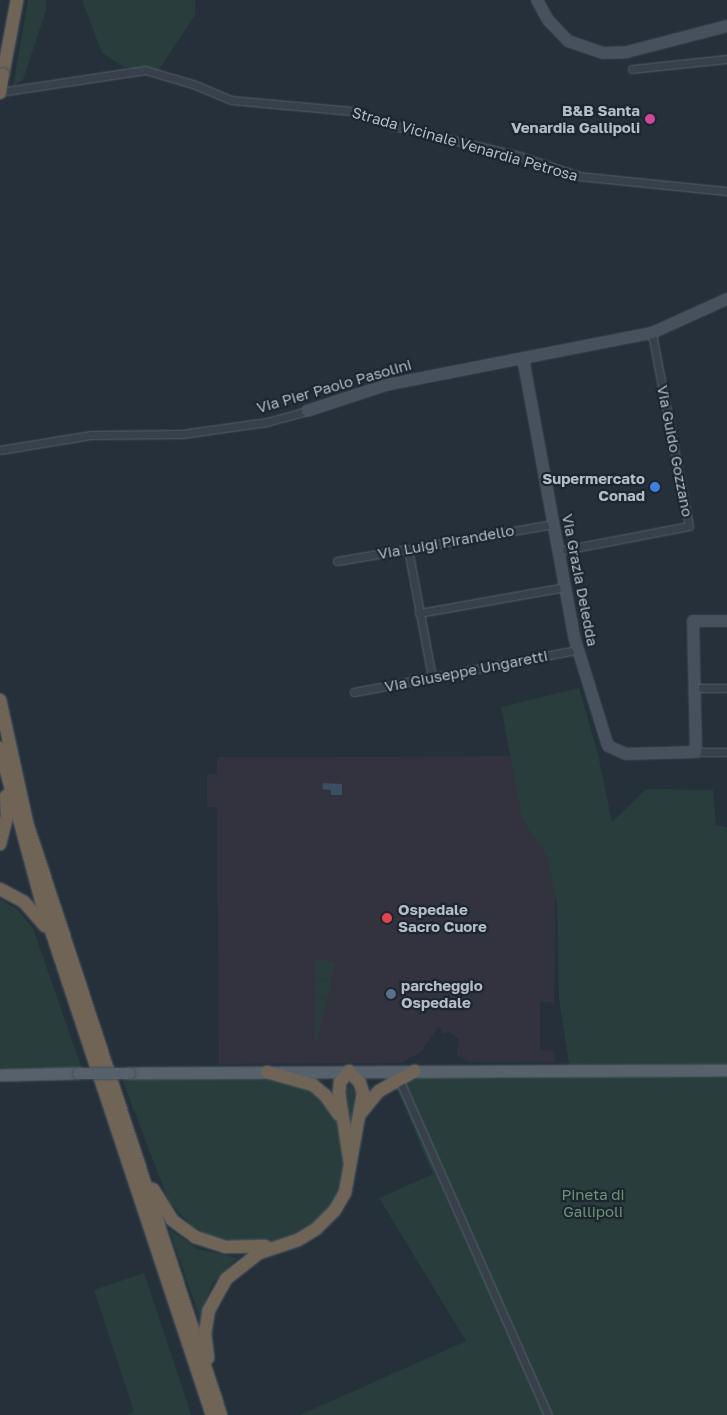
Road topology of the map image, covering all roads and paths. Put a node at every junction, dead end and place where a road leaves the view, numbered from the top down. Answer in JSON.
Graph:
{"nodes":[{"id":1,"x":10,"y":0,"type":"edge"},
{"id":2,"x":17,"y":0,"type":"edge"},
{"id":3,"x":537,"y":0,"type":"edge"},
{"id":4,"x":727,"y":26,"type":"edge"},
{"id":5,"x":0,"y":49,"type":"edge"},
{"id":6,"x":727,"y":59,"type":"edge"},
{"id":7,"x":632,"y":69,"type":"dead end"},
{"id":8,"x":0,"y":92,"type":"edge"},
{"id":9,"x":727,"y":191,"type":"edge"},
{"id":10,"x":727,"y":299,"type":"edge"},
{"id":11,"x":652,"y":333,"type":"junction"},
{"id":12,"x":523,"y":358,"type":"junction"},
{"id":13,"x":307,"y":411,"type":"joint"},
{"id":14,"x":0,"y":450,"type":"edge"},
{"id":15,"x":554,"y":524,"type":"junction"},
{"id":16,"x":408,"y":549,"type":"junction"},
{"id":17,"x":559,"y":551,"type":"junction"},
{"id":18,"x":337,"y":561,"type":"dead end"},
{"id":19,"x":565,"y":587,"type":"junction"},
{"id":20,"x":420,"y":613,"type":"junction"},
{"id":21,"x":727,"y":621,"type":"edge"},
{"id":22,"x":577,"y":650,"type":"junction"},
{"id":23,"x":432,"y":677,"type":"junction"},
{"id":24,"x":695,"y":688,"type":"junction"},
{"id":25,"x":727,"y":688,"type":"edge"},
{"id":26,"x":354,"y":692,"type":"dead end"},
{"id":27,"x":0,"y":700,"type":"edge"},
{"id":28,"x":0,"y":748,"type":"edge"},
{"id":29,"x":696,"y":752,"type":"junction"},
{"id":30,"x":727,"y":752,"type":"edge"},
{"id":31,"x":4,"y":769,"type":"junction"},
{"id":32,"x":0,"y":844,"type":"edge"},
{"id":33,"x":0,"y":889,"type":"edge"},
{"id":34,"x":53,"y":937,"type":"junction"},
{"id":35,"x":727,"y":1070,"type":"edge"},
{"id":36,"x":348,"y":1071,"type":"junction"},
{"id":37,"x":416,"y":1071,"type":"junction"},
{"id":38,"x":267,"y":1072,"type":"junction"},
{"id":39,"x":0,"y":1075,"type":"edge"},
{"id":40,"x":399,"y":1079,"type":"junction"},
{"id":41,"x":118,"y":1102,"type":"junction"},
{"id":42,"x":358,"y":1117,"type":"junction"},
{"id":43,"x":346,"y":1132,"type":"junction"},
{"id":44,"x":350,"y":1163,"type":"junction"},
{"id":45,"x":306,"y":1235,"type":"junction"},
{"id":46,"x":212,"y":1415,"type":"edge"},
{"id":47,"x":221,"y":1415,"type":"edge"},
{"id":48,"x":227,"y":1415,"type":"edge"},
{"id":49,"x":548,"y":1415,"type":"edge"}],
"edges":[{"from":1,"to":5,"type":"highway"},
{"from":2,"to":8,"type":"highway","bridge":true},
{"from":3,"to":4,"type":"street"},
{"from":6,"to":7,"type":"street"},
{"from":8,"to":9,"type":"street","name":"Strada Vicinale Venardia Petrosa"},
{"from":10,"to":11,"type":"street","name":"Via Pier Paolo Pasolini"},
{"from":11,"to":12,"type":"street","name":"Via Pier Paolo Pasolini"},
{"from":11,"to":17,"type":"street","name":"Via Guido Gozzano"},
{"from":12,"to":13,"type":"street","name":"Via Pier Paolo Pasolini"},
{"from":12,"to":15,"type":"street","name":"Via Grazia Deledda"},
{"from":13,"to":14,"type":"street","name":"Via Pier Paolo Pasolini"},
{"from":15,"to":16,"type":"street","name":"Via Luigi Pirandello"},
{"from":15,"to":17,"type":"street","name":"Via Grazia Deledda"},
{"from":16,"to":18,"type":"street","name":"Via Luigi Pirandello"},
{"from":16,"to":20,"type":"street"},
{"from":17,"to":19,"type":"street","name":"Via Grazia Deledda"},
{"from":19,"to":20,"type":"street"},
{"from":19,"to":22,"type":"street","name":"Via Grazia Deledda"},
{"from":20,"to":23,"type":"street"},
{"from":21,"to":24,"type":"street"},
{"from":22,"to":23,"type":"street","name":"Via Giuseppe Ungaretti"},
{"from":22,"to":29,"type":"street","name":"Via Grazia Deledda"},
{"from":23,"to":26,"type":"street","name":"Via Giuseppe Ungaretti"},
{"from":24,"to":25,"type":"street"},
{"from":24,"to":29,"type":"street"},
{"from":27,"to":41,"type":"highway"},
{"from":28,"to":31,"type":"highway"},
{"from":29,"to":30,"type":"street"},
{"from":31,"to":32,"type":"highway"},
{"from":31,"to":34,"type":"highway"},
{"from":33,"to":34,"type":"highway"},
{"from":34,"to":46,"type":"highway"},
{"from":35,"to":37,"type":"main road"},
{"from":36,"to":37,"type":"main road"},
{"from":36,"to":38,"type":"main road"},
{"from":36,"to":42,"type":"highway"},
{"from":36,"to":43,"type":"highway"},
{"from":37,"to":40,"type":"highway"},
{"from":38,"to":39,"type":"main road","bridge":true},
{"from":38,"to":43,"type":"highway"},
{"from":40,"to":42,"type":"highway"},
{"from":40,"to":49,"type":"street"},
{"from":41,"to":45,"type":"highway"},
{"from":41,"to":47,"type":"highway"},
{"from":42,"to":44,"type":"highway"},
{"from":43,"to":44,"type":"highway"},
{"from":44,"to":45,"type":"highway"},
{"from":45,"to":48,"type":"highway"}]}
